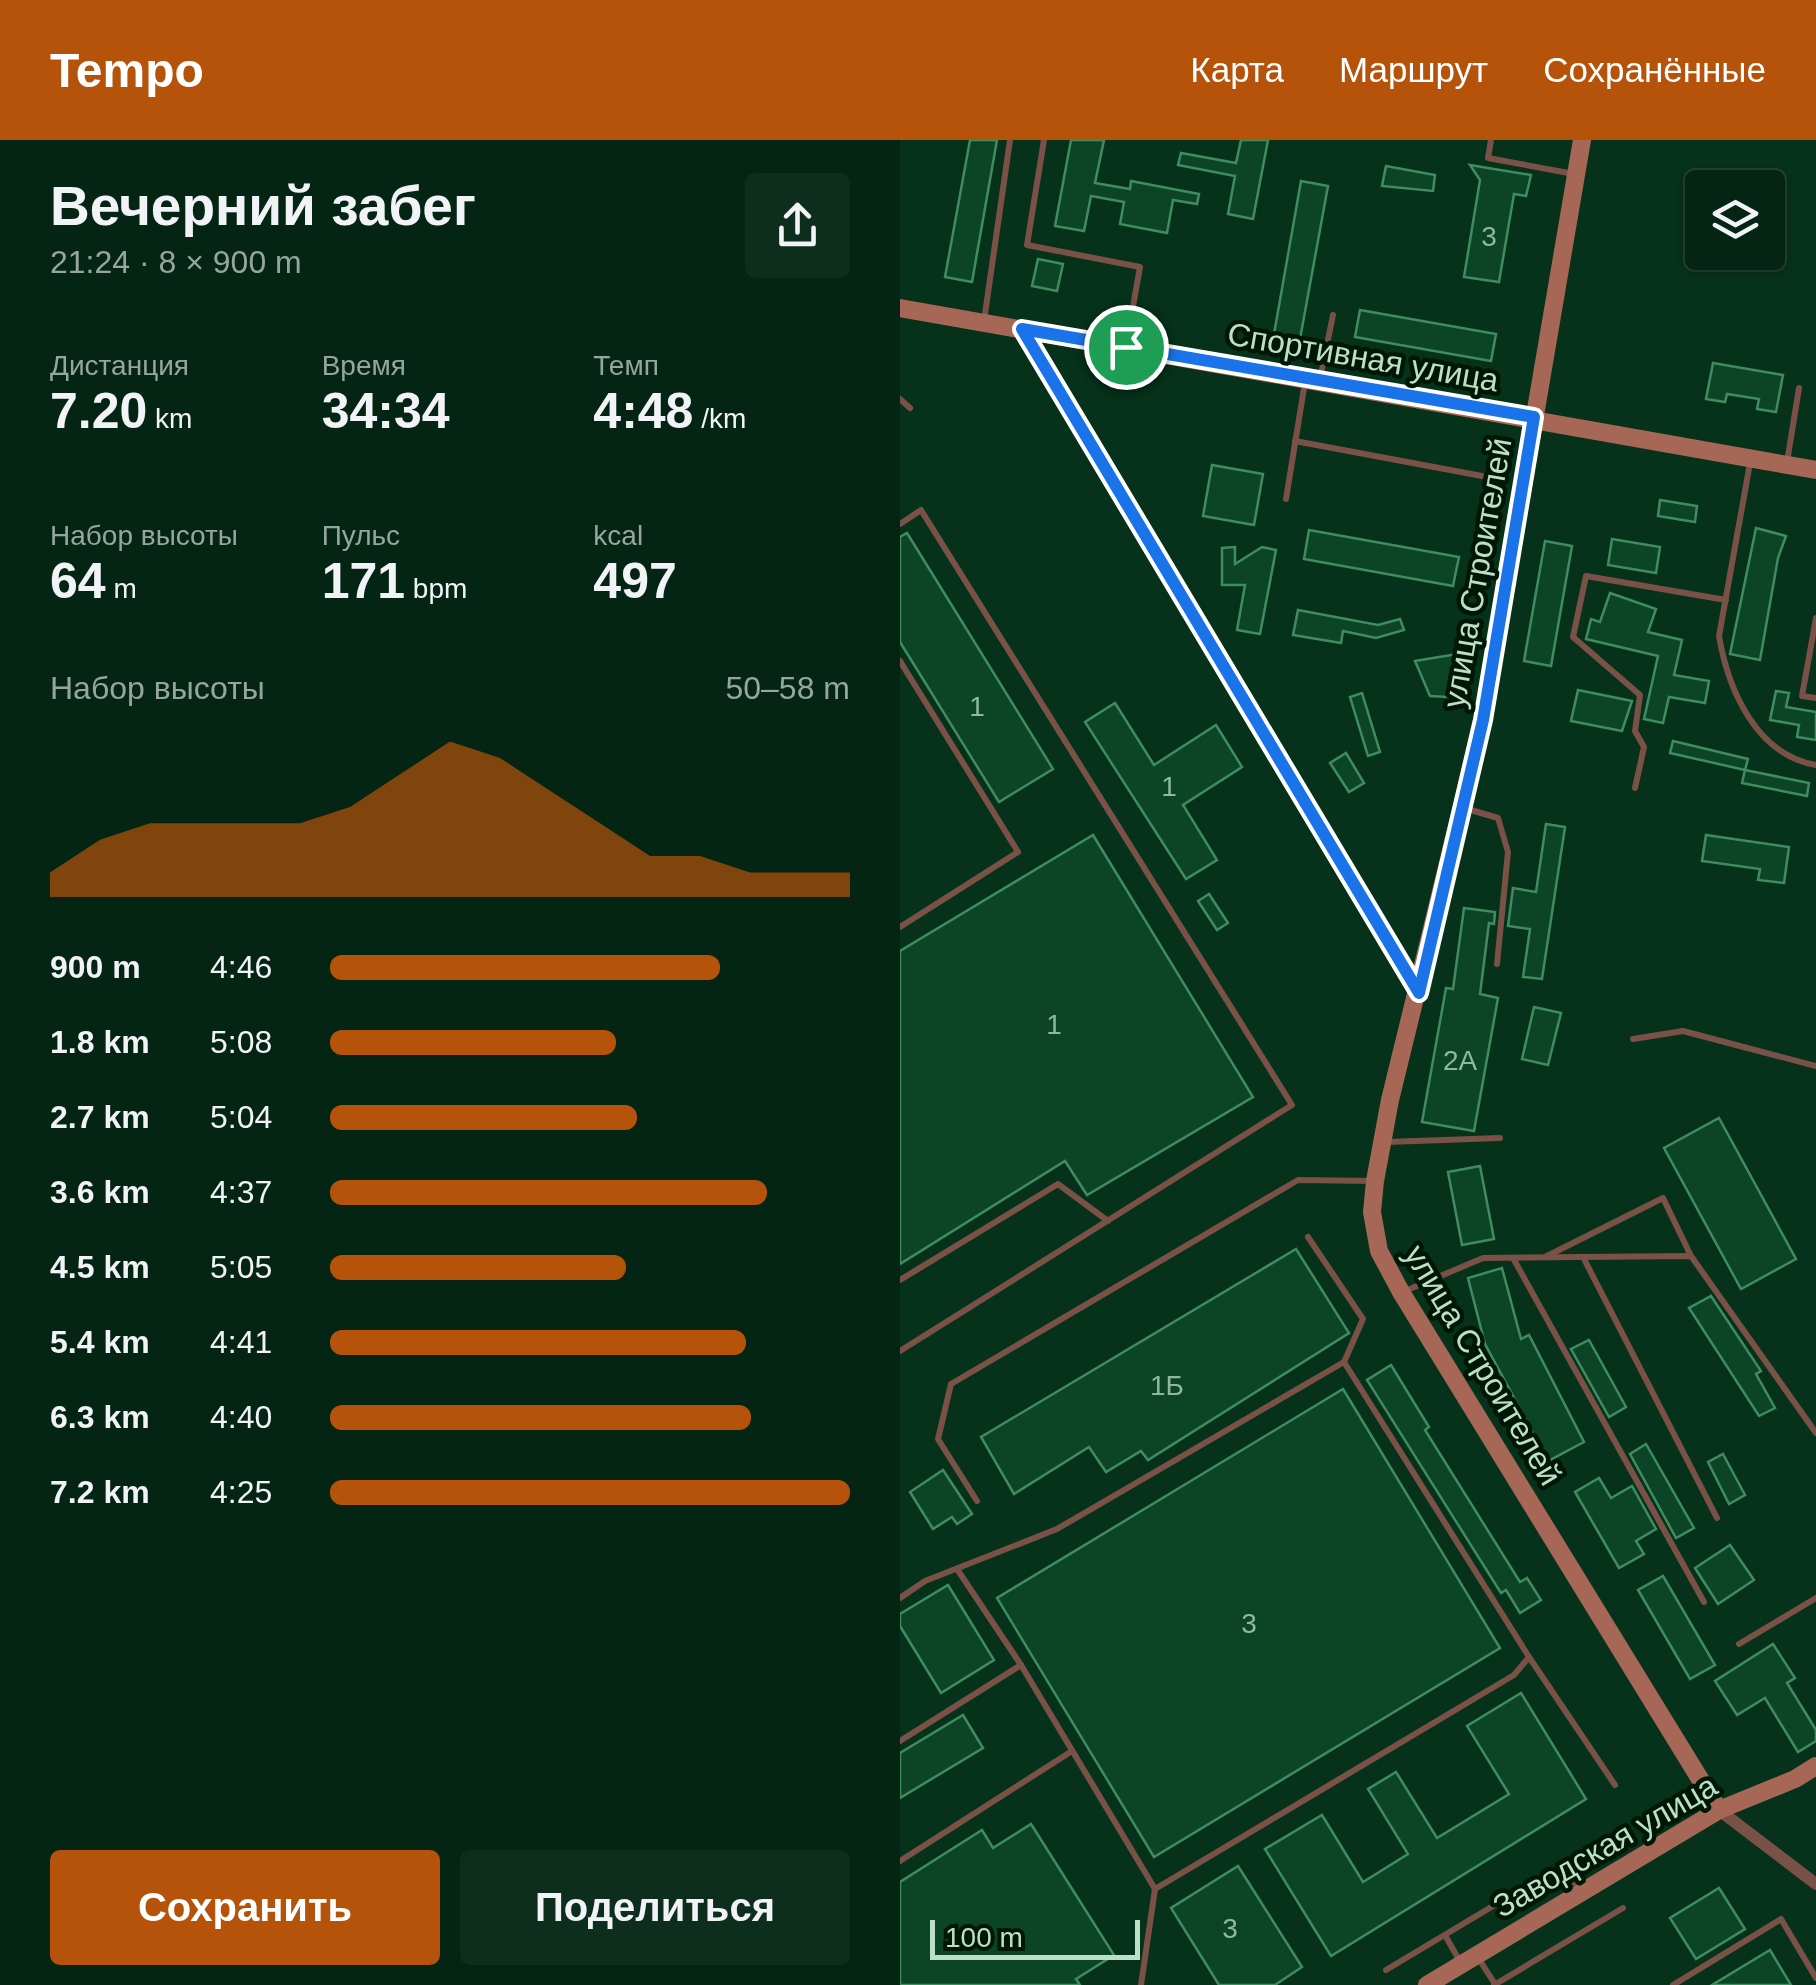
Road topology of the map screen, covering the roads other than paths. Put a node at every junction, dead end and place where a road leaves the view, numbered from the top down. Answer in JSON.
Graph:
{"nodes":[{"id":1,"x":1010,"y":140,"type":"edge"},
{"id":2,"x":1044,"y":140,"type":"edge"},
{"id":3,"x":1491,"y":140,"type":"edge"},
{"id":4,"x":1582,"y":140,"type":"edge"},
{"id":5,"x":1576,"y":175,"type":"junction"},
{"id":6,"x":900,"y":308,"type":"edge"},
{"id":7,"x":1333,"y":315,"type":"dead end"},
{"id":8,"x":984,"y":322,"type":"junction"},
{"id":9,"x":1022,"y":329,"type":"junction"},
{"id":10,"x":1126,"y":347,"type":"junction"},
{"id":11,"x":1313,"y":379,"type":"junction"},
{"id":12,"x":1799,"y":388,"type":"dead end"},
{"id":13,"x":900,"y":399,"type":"edge"},
{"id":14,"x":910,"y":408,"type":"dead end"},
{"id":15,"x":1534,"y":417,"type":"junction"},
{"id":16,"x":1295,"y":442,"type":"junction"},
{"id":17,"x":1751,"y":456,"type":"junction"},
{"id":18,"x":1786,"y":464,"type":"junction"},
{"id":19,"x":1816,"y":470,"type":"edge"},
{"id":20,"x":1482,"y":476,"type":"dead end"},
{"id":21,"x":1286,"y":499,"type":"dead end"},
{"id":22,"x":900,"y":524,"type":"edge"},
{"id":23,"x":1726,"y":600,"type":"junction"},
{"id":24,"x":1816,"y":618,"type":"edge"},
{"id":25,"x":900,"y":661,"type":"edge"},
{"id":26,"x":1816,"y":698,"type":"edge"},
{"id":27,"x":1816,"y":765,"type":"edge"},
{"id":28,"x":1634,"y":788,"type":"dead end"},
{"id":29,"x":1463,"y":808,"type":"junction"},
{"id":30,"x":900,"y":927,"type":"edge"},
{"id":31,"x":1497,"y":964,"type":"dead end"},
{"id":32,"x":1419,"y":993,"type":"junction"},
{"id":33,"x":1633,"y":1039,"type":"dead end"},
{"id":34,"x":1816,"y":1066,"type":"edge"},
{"id":35,"x":1500,"y":1138,"type":"dead end"},
{"id":36,"x":1382,"y":1142,"type":"junction"},
{"id":37,"x":1376,"y":1181,"type":"junction"},
{"id":38,"x":1108,"y":1221,"type":"junction"},
{"id":39,"x":1308,"y":1237,"type":"dead end"},
{"id":40,"x":1691,"y":1256,"type":"junction"},
{"id":41,"x":1513,"y":1258,"type":"junction"},
{"id":42,"x":1544,"y":1258,"type":"junction"},
{"id":43,"x":1583,"y":1258,"type":"junction"},
{"id":44,"x":900,"y":1280,"type":"edge"},
{"id":45,"x":1400,"y":1292,"type":"junction"},
{"id":46,"x":900,"y":1351,"type":"edge"},
{"id":47,"x":1344,"y":1362,"type":"junction"},
{"id":48,"x":1816,"y":1433,"type":"edge"},
{"id":49,"x":978,"y":1502,"type":"dead end"},
{"id":50,"x":1716,"y":1518,"type":"dead end"},
{"id":51,"x":957,"y":1568,"type":"junction"},
{"id":52,"x":900,"y":1598,"type":"edge"},
{"id":53,"x":1816,"y":1598,"type":"edge"},
{"id":54,"x":1704,"y":1602,"type":"dead end"},
{"id":55,"x":1739,"y":1644,"type":"dead end"},
{"id":56,"x":1529,"y":1657,"type":"junction"},
{"id":57,"x":1021,"y":1665,"type":"junction"},
{"id":58,"x":900,"y":1740,"type":"edge"},
{"id":59,"x":1072,"y":1751,"type":"junction"},
{"id":60,"x":1816,"y":1766,"type":"edge"},
{"id":61,"x":1615,"y":1785,"type":"dead end"},
{"id":62,"x":1719,"y":1810,"type":"junction"},
{"id":63,"x":900,"y":1862,"type":"edge"},
{"id":64,"x":1816,"y":1884,"type":"edge"},
{"id":65,"x":1587,"y":1889,"type":"junction"},
{"id":66,"x":1154,"y":1890,"type":"junction"},
{"id":67,"x":1623,"y":1908,"type":"dead end"},
{"id":68,"x":1445,"y":1935,"type":"junction"},
{"id":69,"x":1469,"y":1960,"type":"junction"},
{"id":70,"x":1386,"y":1970,"type":"dead end"},
{"id":71,"x":1816,"y":1978,"type":"edge"},
{"id":72,"x":1494,"y":1984,"type":"edge"},
{"id":73,"x":1141,"y":1985,"type":"edge"},
{"id":74,"x":1427,"y":1985,"type":"edge"},
{"id":75,"x":1672,"y":1985,"type":"edge"}],
"edges":[{"from":1,"to":8,"type":"lane"},
{"from":2,"to":10,"type":"lane"},
{"from":3,"to":5,"type":"lane"},
{"from":4,"to":5,"type":"street","name":"улица Строителей"},
{"from":5,"to":15,"type":"street","name":"улица Строителей"},
{"from":6,"to":8,"type":"street","name":"Спортивная улица"},
{"from":7,"to":11,"type":"lane"},
{"from":8,"to":9,"type":"street","name":"Спортивная улица"},
{"from":9,"to":10,"type":"street","name":"Спортивная улица"},
{"from":9,"to":32,"type":"street"},
{"from":10,"to":11,"type":"street","name":"Спортивная улица"},
{"from":11,"to":15,"type":"street","name":"Спортивная улица"},
{"from":11,"to":16,"type":"lane"},
{"from":12,"to":18,"type":"lane"},
{"from":13,"to":14,"type":"lane"},
{"from":15,"to":17,"type":"street","name":"Спортивная улица"},
{"from":15,"to":29,"type":"street","name":"улица Строителей"},
{"from":16,"to":20,"type":"lane"},
{"from":16,"to":21,"type":"lane"},
{"from":17,"to":18,"type":"street","name":"Спортивная улица"},
{"from":17,"to":23,"type":"lane"},
{"from":18,"to":19,"type":"street","name":"Спортивная улица"},
{"from":22,"to":38,"type":"lane"},
{"from":23,"to":27,"type":"lane"},
{"from":23,"to":28,"type":"lane"},
{"from":24,"to":26,"type":"lane"},
{"from":25,"to":30,"type":"lane"},
{"from":29,"to":31,"type":"lane"},
{"from":29,"to":32,"type":"street","name":"улица Строителей"},
{"from":32,"to":36,"type":"street","name":"улица Строителей"},
{"from":33,"to":34,"type":"lane"},
{"from":35,"to":36,"type":"lane"},
{"from":36,"to":37,"type":"street","name":"улица Строителей"},
{"from":37,"to":45,"type":"street","name":"улица Строителей"},
{"from":37,"to":49,"type":"lane"},
{"from":38,"to":44,"type":"lane"},
{"from":38,"to":46,"type":"lane"},
{"from":39,"to":47,"type":"lane"},
{"from":40,"to":42,"type":"lane"},
{"from":40,"to":43,"type":"lane"},
{"from":40,"to":48,"type":"lane"},
{"from":41,"to":42,"type":"lane"},
{"from":41,"to":45,"type":"lane"},
{"from":41,"to":54,"type":"lane"},
{"from":42,"to":43,"type":"lane"},
{"from":43,"to":50,"type":"lane"},
{"from":45,"to":62,"type":"street","name":"улица Строителей"},
{"from":47,"to":51,"type":"lane"},
{"from":47,"to":56,"type":"lane"},
{"from":51,"to":52,"type":"lane"},
{"from":51,"to":57,"type":"lane"},
{"from":53,"to":55,"type":"lane"},
{"from":56,"to":61,"type":"lane"},
{"from":56,"to":66,"type":"lane"},
{"from":57,"to":58,"type":"lane"},
{"from":57,"to":59,"type":"lane"},
{"from":59,"to":63,"type":"lane"},
{"from":59,"to":66,"type":"lane"},
{"from":60,"to":62,"type":"street","name":"Заводская улица"},
{"from":62,"to":64,"type":"street","name":"улица Строителей"},
{"from":62,"to":65,"type":"street","name":"Заводская улица"},
{"from":65,"to":68,"type":"lane"},
{"from":65,"to":69,"type":"street","name":"Заводская улица"},
{"from":66,"to":73,"type":"lane"},
{"from":67,"to":72,"type":"lane"},
{"from":68,"to":69,"type":"lane"},
{"from":68,"to":70,"type":"lane"},
{"from":69,"to":72,"type":"lane"},
{"from":69,"to":74,"type":"street","name":"Заводская улица"},
{"from":71,"to":75,"type":"lane"}]}
